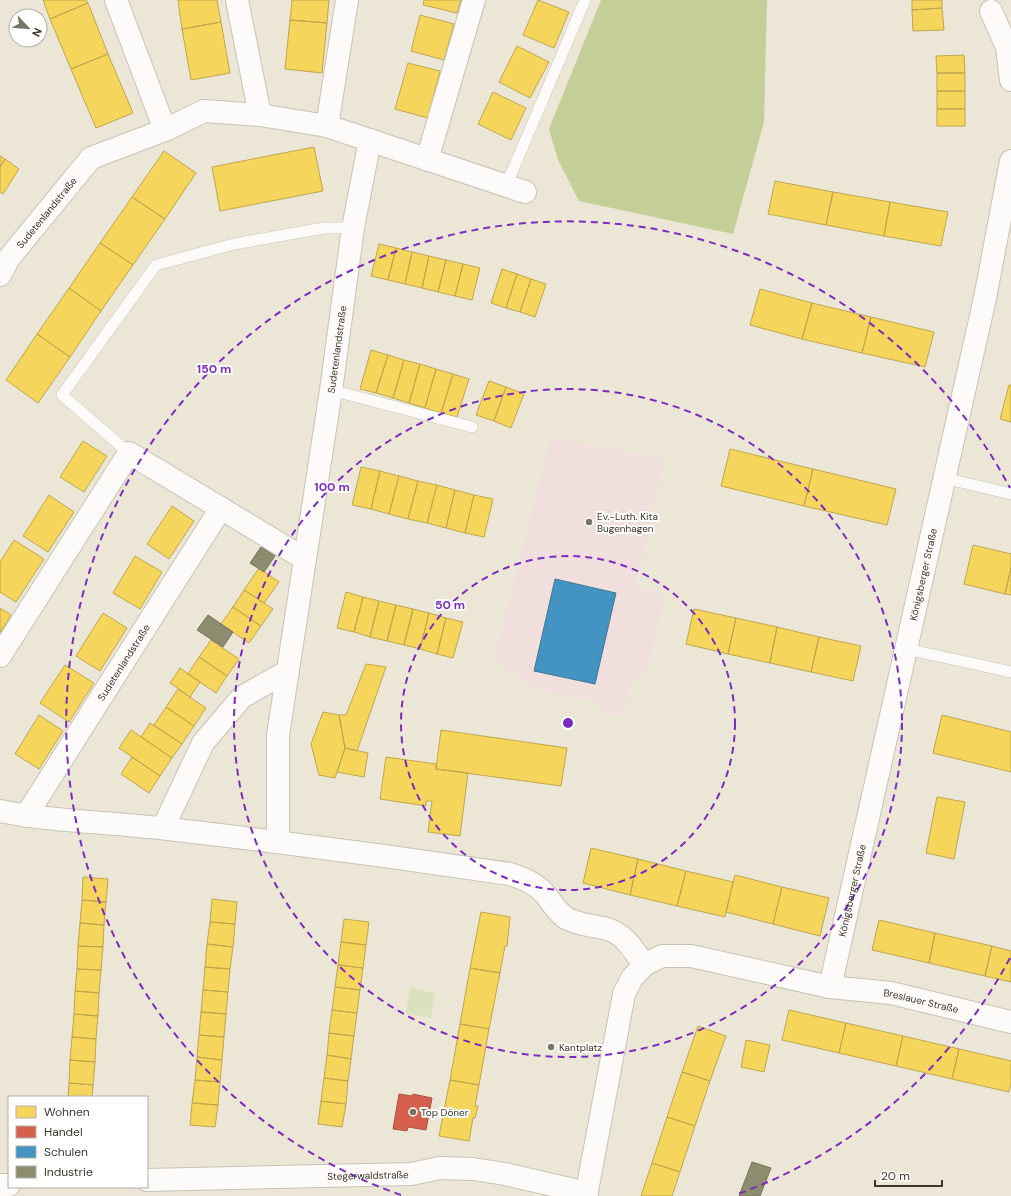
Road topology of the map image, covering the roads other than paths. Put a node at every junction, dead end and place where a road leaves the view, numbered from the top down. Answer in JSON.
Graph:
{"nodes":[{"id":1,"x":116,"y":0,"type":"edge"},
{"id":2,"x":237,"y":0,"type":"edge"},
{"id":3,"x":347,"y":0,"type":"edge"},
{"id":4,"x":474,"y":0,"type":"edge"},
{"id":5,"x":585,"y":0,"type":"edge"},
{"id":6,"x":991,"y":11,"type":"dead end"},
{"id":7,"x":1011,"y":80,"type":"edge"},
{"id":8,"x":260,"y":115,"type":"junction"},
{"id":9,"x":327,"y":126,"type":"junction"},
{"id":10,"x":165,"y":130,"type":"junction"},
{"id":11,"x":370,"y":140,"type":"junction"},
{"id":12,"x":427,"y":160,"type":"junction"},
{"id":13,"x":1011,"y":161,"type":"edge"},
{"id":14,"x":515,"y":189,"type":"joint"},
{"id":15,"x":353,"y":228,"type":"junction"},
{"id":16,"x":0,"y":275,"type":"edge"},
{"id":17,"x":331,"y":390,"type":"junction"},
{"id":18,"x":472,"y":427,"type":"dead end"},
{"id":19,"x":130,"y":453,"type":"junction"},
{"id":20,"x":944,"y":478,"type":"junction"},
{"id":21,"x":1011,"y":494,"type":"edge"},
{"id":22,"x":221,"y":508,"type":"junction"},
{"id":23,"x":305,"y":559,"type":"junction"},
{"id":24,"x":906,"y":648,"type":"junction"},
{"id":25,"x":0,"y":656,"type":"edge"},
{"id":26,"x":288,"y":671,"type":"junction"},
{"id":27,"x":1011,"y":672,"type":"edge"},
{"id":28,"x":0,"y":811,"type":"edge"},
{"id":29,"x":26,"y":816,"type":"junction"},
{"id":30,"x":163,"y":828,"type":"junction"},
{"id":31,"x":278,"y":841,"type":"junction"},
{"id":32,"x":644,"y":965,"type":"junction"},
{"id":33,"x":830,"y":987,"type":"junction"},
{"id":34,"x":1011,"y":1022,"type":"edge"},
{"id":35,"x":148,"y":1180,"type":"edge"},
{"id":36,"x":586,"y":1194,"type":"edge"}],
"edges":[{"from":1,"to":10,"type":"street"},
{"from":2,"to":8,"type":"street"},
{"from":3,"to":9,"type":"street"},
{"from":4,"to":12,"type":"street"},
{"from":5,"to":14,"type":"lane"},
{"from":6,"to":7,"type":"street"},
{"from":8,"to":9,"type":"street","name":"Sudetenlandstraße"},
{"from":8,"to":10,"type":"street","name":"Sudetenlandstraße"},
{"from":9,"to":11,"type":"street","name":"Sudetenlandstraße"},
{"from":10,"to":16,"type":"street","name":"Sudetenlandstraße"},
{"from":11,"to":12,"type":"street","name":"Sudetenlandstraße"},
{"from":11,"to":15,"type":"street","name":"Sudetenlandstraße"},
{"from":12,"to":14,"type":"street","name":"Sudetenlandstraße"},
{"from":13,"to":20,"type":"street","name":"Königsberger Straße"},
{"from":15,"to":17,"type":"street","name":"Sudetenlandstraße"},
{"from":15,"to":19,"type":"lane"},
{"from":17,"to":18,"type":"lane"},
{"from":17,"to":23,"type":"street","name":"Sudetenlandstraße"},
{"from":19,"to":22,"type":"street"},
{"from":19,"to":25,"type":"street"},
{"from":20,"to":21,"type":"lane"},
{"from":20,"to":24,"type":"street","name":"Königsberger Straße"},
{"from":22,"to":23,"type":"street"},
{"from":22,"to":29,"type":"street","name":"Sudetenlandstraße"},
{"from":23,"to":26,"type":"street","name":"Sudetenlandstraße"},
{"from":24,"to":27,"type":"lane"},
{"from":24,"to":33,"type":"street","name":"Königsberger Straße"},
{"from":26,"to":30,"type":"street"},
{"from":26,"to":31,"type":"street","name":"Sudetenlandstraße"},
{"from":28,"to":29,"type":"street"},
{"from":29,"to":30,"type":"street"},
{"from":30,"to":31,"type":"street"},
{"from":31,"to":32,"type":"street"},
{"from":32,"to":33,"type":"street"},
{"from":32,"to":36,"type":"street"},
{"from":33,"to":34,"type":"street","name":"Breslauer Straße"},
{"from":35,"to":36,"type":"street","name":"Stegerwaldstraße"}]}
